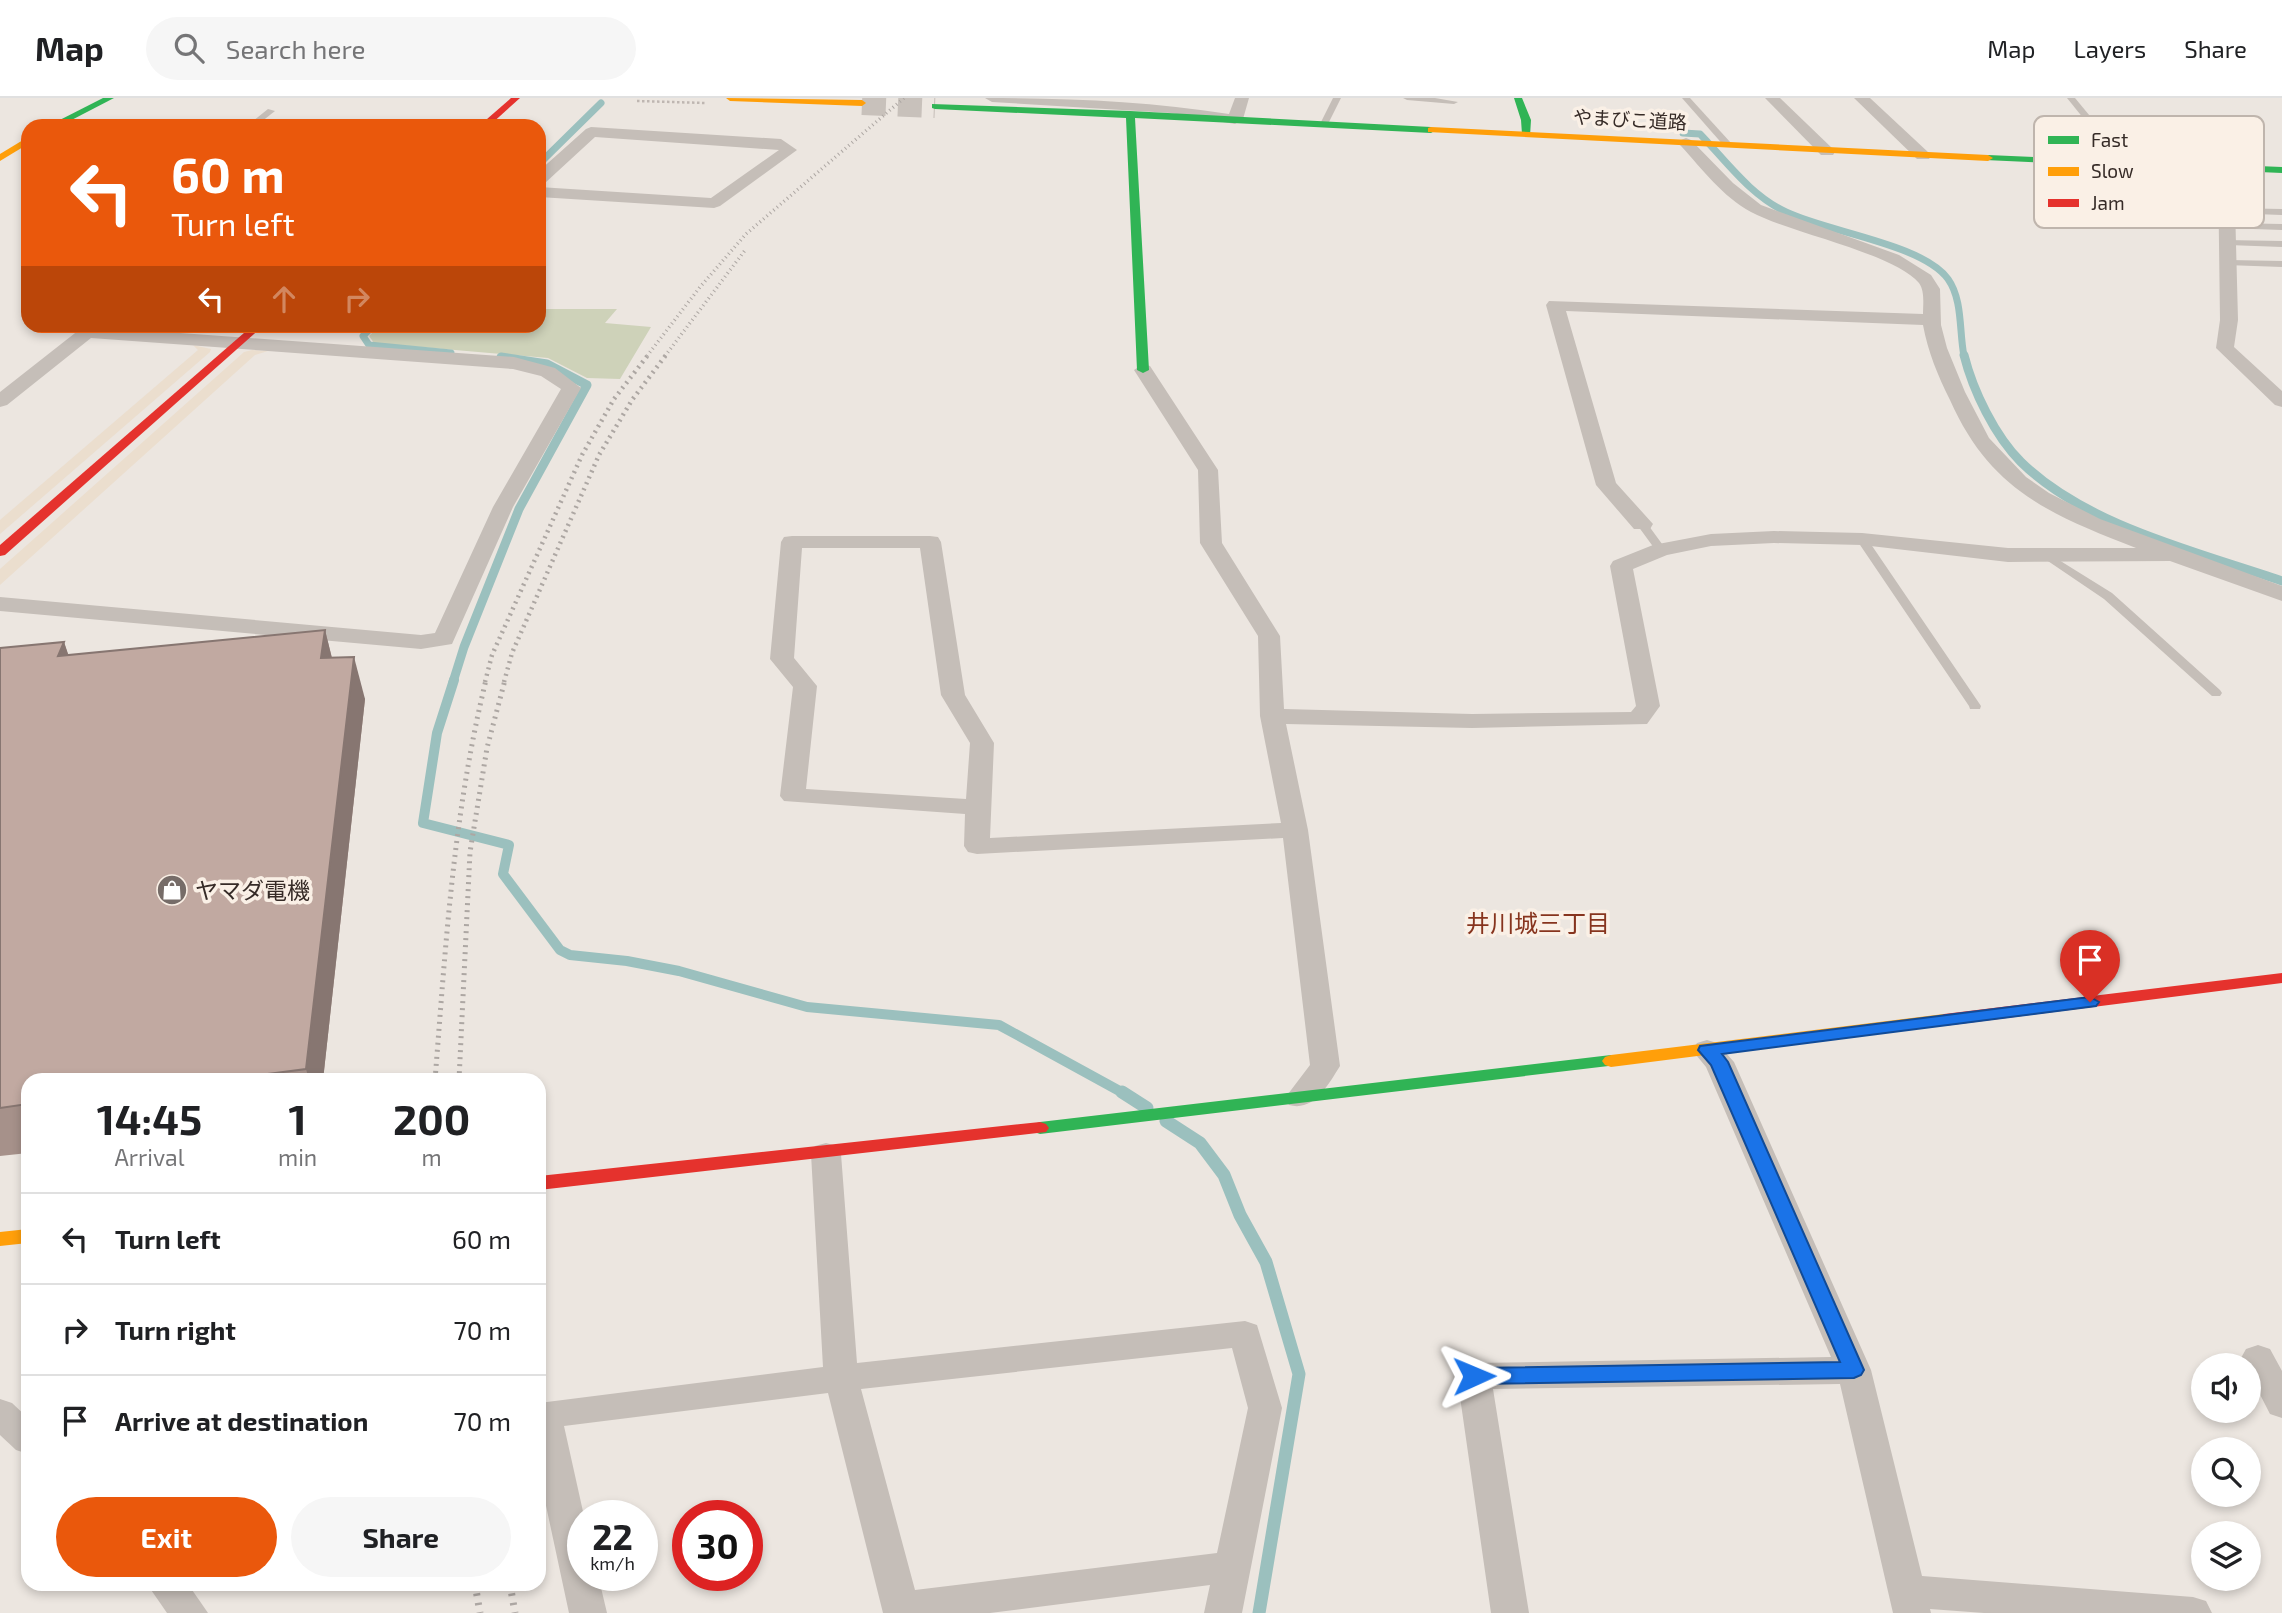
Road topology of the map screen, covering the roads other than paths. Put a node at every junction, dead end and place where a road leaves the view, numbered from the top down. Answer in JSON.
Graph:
{"nodes":[{"id":1,"x":110,"y":98,"type":"edge"},
{"id":2,"x":516,"y":98,"type":"edge"},
{"id":3,"x":730,"y":98,"type":"edge"},
{"id":4,"x":992,"y":98,"type":"edge"},
{"id":5,"x":1242,"y":98,"type":"edge"},
{"id":6,"x":1337,"y":98,"type":"edge"},
{"id":7,"x":1407,"y":98,"type":"edge"},
{"id":8,"x":1518,"y":98,"type":"edge"},
{"id":9,"x":1686,"y":98,"type":"edge"},
{"id":10,"x":1772,"y":98,"type":"edge"},
{"id":11,"x":1861,"y":98,"type":"edge"},
{"id":12,"x":2071,"y":98,"type":"edge"},
{"id":13,"x":1454,"y":102,"type":"dead end"},
{"id":14,"x":862,"y":103,"type":"dead end"},
{"id":15,"x":935,"y":106,"type":"tunnel mouth"},
{"id":16,"x":271,"y":111,"type":"dead end"},
{"id":17,"x":1129,"y":114,"type":"junction"},
{"id":18,"x":2086,"y":116,"type":"edge"},
{"id":19,"x":67,"y":119,"type":"edge"},
{"id":20,"x":260,"y":119,"type":"edge"},
{"id":21,"x":492,"y":119,"type":"edge"},
{"id":22,"x":1235,"y":119,"type":"junction"},
{"id":23,"x":1324,"y":124,"type":"junction"},
{"id":24,"x":1527,"y":134,"type":"junction"},
{"id":25,"x":1690,"y":143,"type":"junction"},
{"id":26,"x":21,"y":145,"type":"edge"},
{"id":27,"x":1725,"y":145,"type":"junction"},
{"id":28,"x":1827,"y":152,"type":"junction"},
{"id":29,"x":1923,"y":156,"type":"junction"},
{"id":30,"x":0,"y":158,"type":"edge"},
{"id":31,"x":2034,"y":160,"type":"edge"},
{"id":32,"x":2264,"y":169,"type":"edge"},
{"id":33,"x":2282,"y":170,"type":"edge"},
{"id":34,"x":546,"y":174,"type":"edge"},
{"id":35,"x":546,"y":192,"type":"edge"},
{"id":36,"x":2282,"y":212,"type":"edge"},
{"id":37,"x":2264,"y":217,"type":"edge"},
{"id":38,"x":2264,"y":227,"type":"edge"},
{"id":39,"x":2282,"y":227,"type":"edge"},
{"id":40,"x":2228,"y":228,"type":"edge"},
{"id":41,"x":2234,"y":228,"type":"edge"},
{"id":42,"x":2282,"y":244,"type":"edge"},
{"id":43,"x":2229,"y":263,"type":"junction"},
{"id":44,"x":2282,"y":264,"type":"edge"},
{"id":45,"x":1931,"y":320,"type":"junction"},
{"id":46,"x":86,"y":333,"type":"edge"},
{"id":47,"x":130,"y":333,"type":"edge"},
{"id":48,"x":250,"y":333,"type":"edge"},
{"id":49,"x":237,"y":344,"type":"junction"},
{"id":50,"x":1143,"y":370,"type":"joint"},
{"id":51,"x":0,"y":401,"type":"edge"},
{"id":52,"x":2282,"y":401,"type":"edge"},
{"id":53,"x":1642,"y":524,"type":"joint"},
{"id":54,"x":1862,"y":539,"type":"junction"},
{"id":55,"x":1661,"y":550,"type":"junction"},
{"id":56,"x":0,"y":552,"type":"edge"},
{"id":57,"x":2172,"y":554,"type":"junction"},
{"id":58,"x":2046,"y":555,"type":"junction"},
{"id":59,"x":2282,"y":594,"type":"edge"},
{"id":60,"x":0,"y":604,"type":"edge"},
{"id":61,"x":2216,"y":693,"type":"dead end"},
{"id":62,"x":1975,"y":706,"type":"dead end"},
{"id":63,"x":1272,"y":716,"type":"junction"},
{"id":64,"x":978,"y":807,"type":"junction"},
{"id":65,"x":1296,"y":830,"type":"junction"},
{"id":66,"x":2282,"y":978,"type":"edge"},
{"id":67,"x":1707,"y":1050,"type":"junction"},
{"id":68,"x":1300,"y":1098,"type":"junction"},
{"id":69,"x":826,"y":1154,"type":"junction"},
{"id":70,"x":546,"y":1182,"type":"edge"},
{"id":71,"x":21,"y":1237,"type":"edge"},
{"id":72,"x":0,"y":1239,"type":"edge"},
{"id":73,"x":2261,"y":1364,"type":"edge"},
{"id":74,"x":1854,"y":1370,"type":"junction"},
{"id":75,"x":841,"y":1378,"type":"junction"},
{"id":76,"x":2282,"y":1404,"type":"edge"},
{"id":77,"x":0,"y":1413,"type":"edge"},
{"id":78,"x":546,"y":1415,"type":"edge"},
{"id":79,"x":546,"y":1424,"type":"edge"},
{"id":80,"x":21,"y":1433,"type":"edge"},
{"id":81,"x":1231,"y":1567,"type":"junction"},
{"id":82,"x":172,"y":1591,"type":"edge"},
{"id":83,"x":1909,"y":1602,"type":"edge"},
{"id":84,"x":901,"y":1610,"type":"edge"},
{"id":85,"x":189,"y":1613,"type":"edge"},
{"id":86,"x":588,"y":1613,"type":"edge"},
{"id":87,"x":1223,"y":1613,"type":"edge"},
{"id":88,"x":1510,"y":1613,"type":"edge"},
{"id":89,"x":2193,"y":1613,"type":"edge"}],
"edges":[{"from":1,"to":19,"type":"street"},
{"from":2,"to":21,"type":"street"},
{"from":3,"to":14,"type":"street"},
{"from":4,"to":22,"type":"street"},
{"from":5,"to":22,"type":"street"},
{"from":6,"to":23,"type":"lane"},
{"from":7,"to":13,"type":"lane"},
{"from":8,"to":24,"type":"street"},
{"from":9,"to":27,"type":"lane"},
{"from":10,"to":28,"type":"street"},
{"from":11,"to":29,"type":"street"},
{"from":12,"to":18,"type":"lane"},
{"from":15,"to":17,"type":"street","name":"やまびこ道路"},
{"from":16,"to":20,"type":"lane"},
{"from":17,"to":22,"type":"street","name":"やまびこ道路"},
{"from":17,"to":50,"type":"street"},
{"from":22,"to":23,"type":"street","name":"やまびこ道路"},
{"from":23,"to":24,"type":"street","name":"やまびこ道路"},
{"from":24,"to":25,"type":"street","name":"やまびこ道路"},
{"from":25,"to":27,"type":"street","name":"やまびこ道路"},
{"from":25,"to":45,"type":"street"},
{"from":26,"to":30,"type":"street"},
{"from":27,"to":28,"type":"street","name":"やまびこ道路"},
{"from":28,"to":29,"type":"street","name":"やまびこ道路"},
{"from":29,"to":31,"type":"street","name":"やまびこ道路"},
{"from":32,"to":33,"type":"street","name":"やまびこ道路"},
{"from":34,"to":35,"type":"street"},
{"from":36,"to":37,"type":"lane"},
{"from":38,"to":39,"type":"lane"},
{"from":40,"to":43,"type":"street"},
{"from":41,"to":42,"type":"lane"},
{"from":43,"to":44,"type":"lane"},
{"from":43,"to":52,"type":"street"},
{"from":45,"to":53,"type":"street"},
{"from":45,"to":57,"type":"street"},
{"from":46,"to":51,"type":"street"},
{"from":47,"to":49,"type":"street"},
{"from":48,"to":49,"type":"street"},
{"from":49,"to":56,"type":"street"},
{"from":49,"to":60,"type":"street"},
{"from":50,"to":63,"type":"street"},
{"from":53,"to":55,"type":"lane"},
{"from":54,"to":55,"type":"street"},
{"from":54,"to":58,"type":"street"},
{"from":54,"to":62,"type":"lane"},
{"from":55,"to":63,"type":"street"},
{"from":57,"to":58,"type":"street"},
{"from":57,"to":59,"type":"street"},
{"from":58,"to":61,"type":"lane"},
{"from":63,"to":65,"type":"street"},
{"from":64,"to":64,"type":"street"},
{"from":64,"to":65,"type":"street"},
{"from":65,"to":68,"type":"street"},
{"from":66,"to":67,"type":"street"},
{"from":67,"to":68,"type":"street"},
{"from":67,"to":74,"type":"street"},
{"from":68,"to":69,"type":"street"},
{"from":69,"to":70,"type":"street"},
{"from":69,"to":75,"type":"street"},
{"from":71,"to":72,"type":"street"},
{"from":73,"to":76,"type":"street"},
{"from":74,"to":83,"type":"street"},
{"from":74,"to":88,"type":"street"},
{"from":75,"to":78,"type":"street"},
{"from":75,"to":81,"type":"street"},
{"from":75,"to":84,"type":"street"},
{"from":77,"to":80,"type":"street"},
{"from":79,"to":86,"type":"street"},
{"from":81,"to":84,"type":"street"},
{"from":81,"to":87,"type":"street"},
{"from":82,"to":85,"type":"street"},
{"from":83,"to":89,"type":"street"}]}
